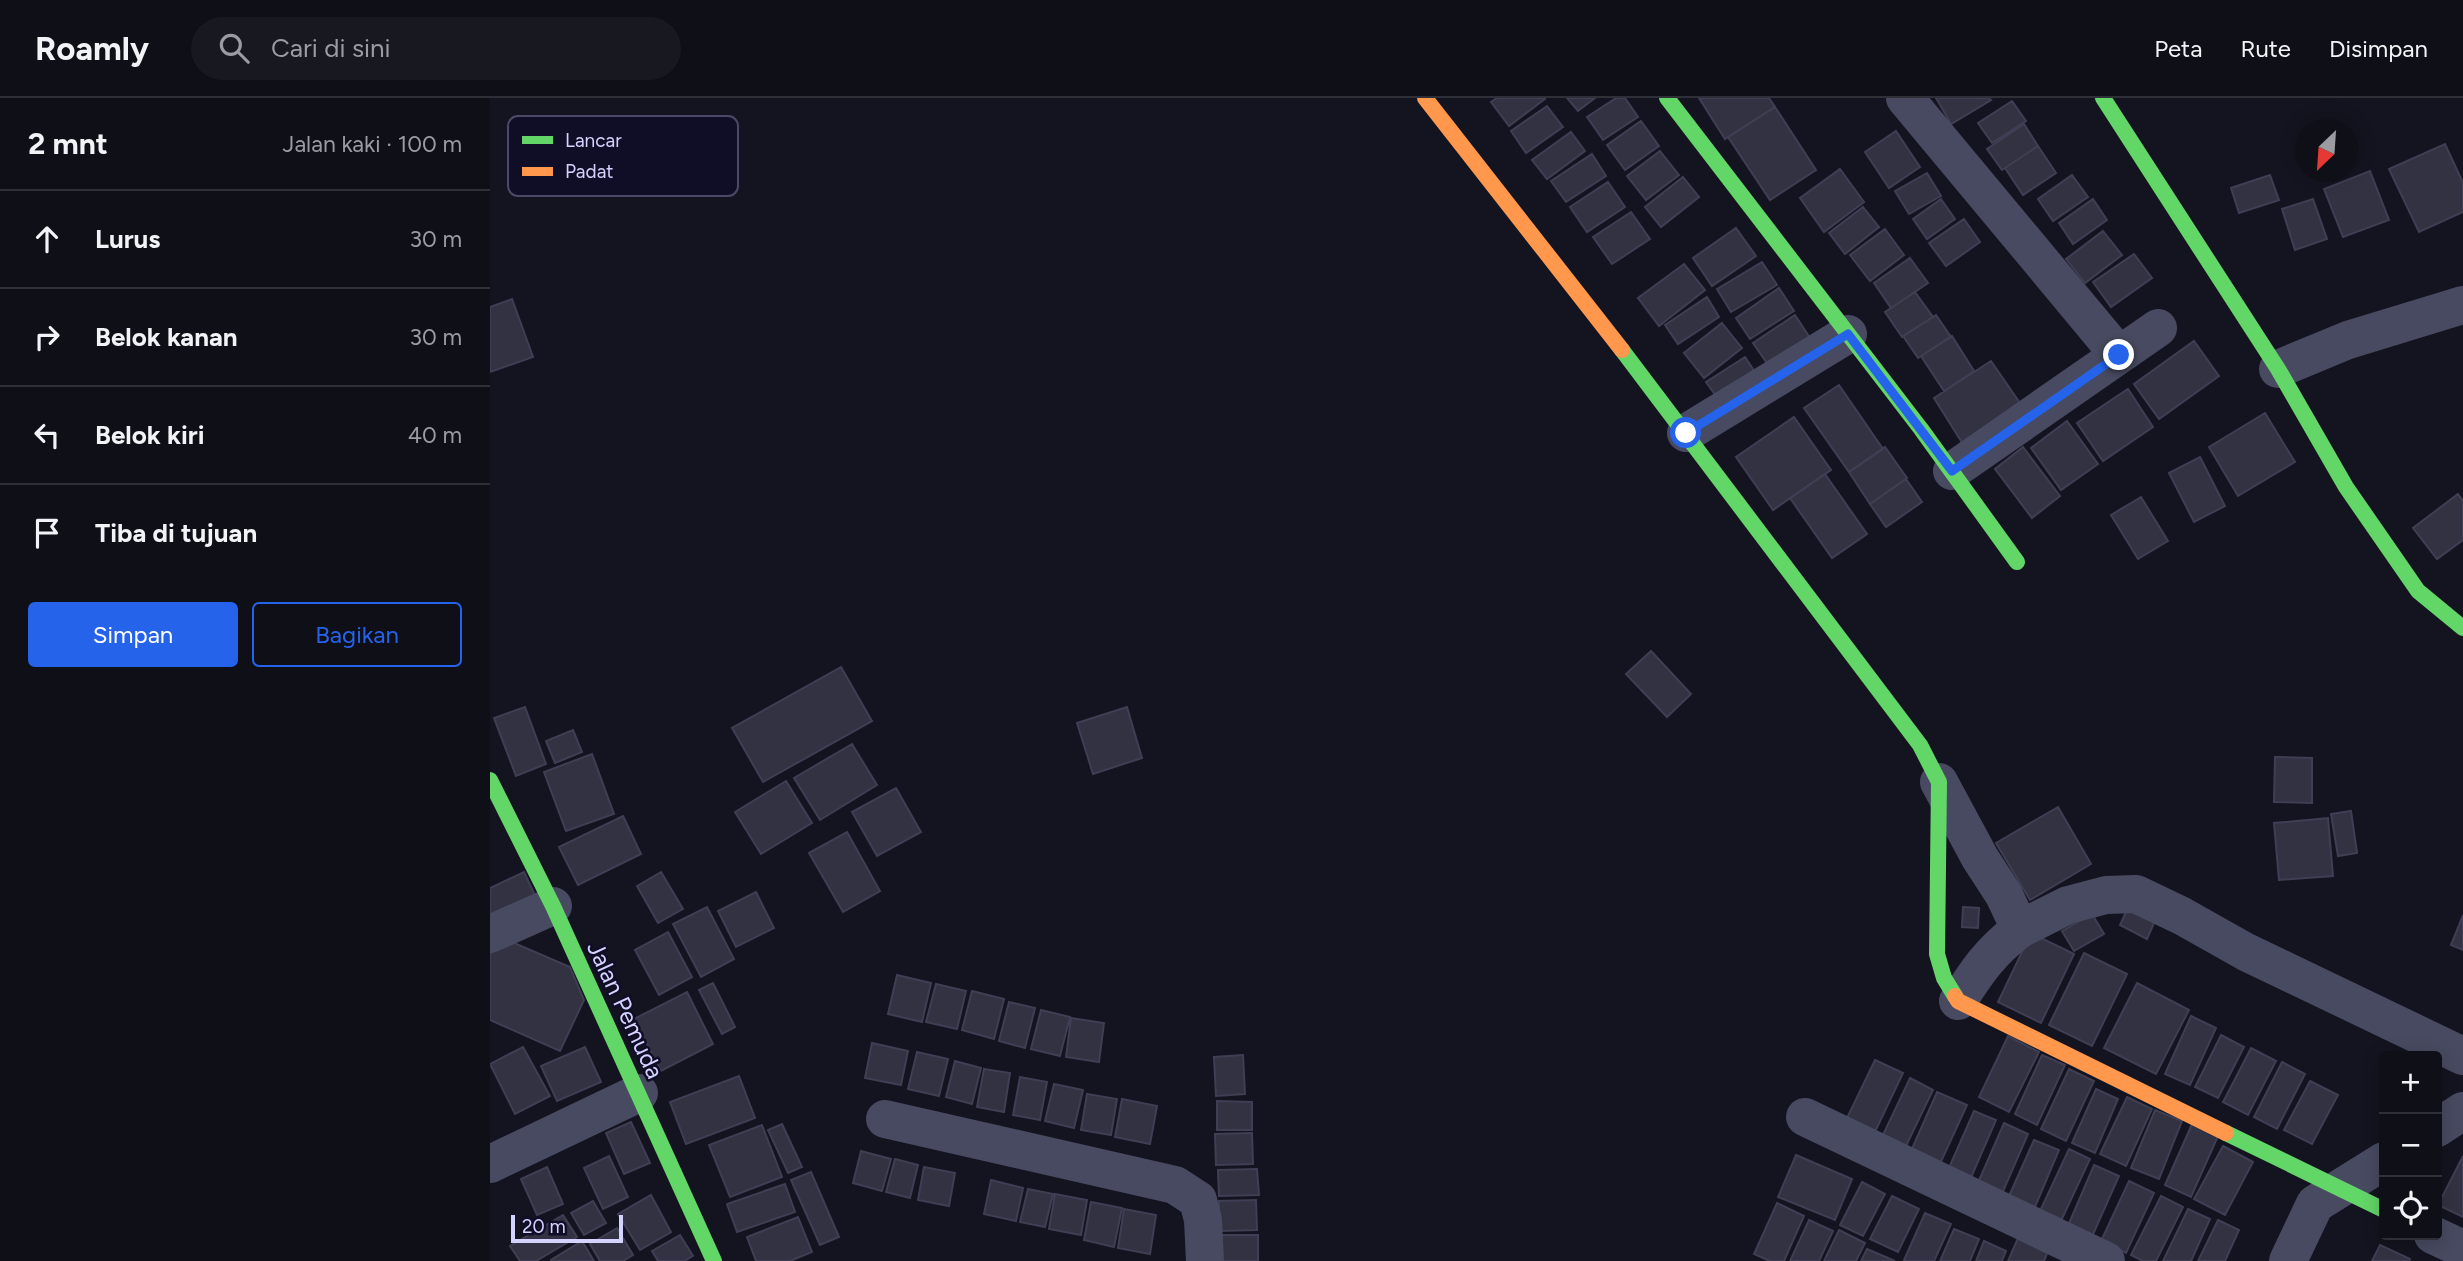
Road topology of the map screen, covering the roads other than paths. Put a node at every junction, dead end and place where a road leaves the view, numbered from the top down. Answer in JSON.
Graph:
{"nodes":[{"id":1,"x":1425,"y":98,"type":"edge"},
{"id":2,"x":1667,"y":98,"type":"edge"},
{"id":3,"x":1905,"y":98,"type":"edge"},
{"id":4,"x":2103,"y":98,"type":"edge"},
{"id":5,"x":2463,"y":305,"type":"edge"},
{"id":6,"x":2158,"y":328,"type":"dead end"},
{"id":7,"x":1848,"y":334,"type":"junction"},
{"id":8,"x":2119,"y":355,"type":"junction"},
{"id":9,"x":2278,"y":369,"type":"junction"},
{"id":10,"x":1686,"y":433,"type":"junction"},
{"id":11,"x":1952,"y":471,"type":"junction"},
{"id":12,"x":2017,"y":562,"type":"dead end"},
{"id":13,"x":2463,"y":628,"type":"edge"},
{"id":14,"x":490,"y":780,"type":"edge"},
{"id":15,"x":1939,"y":782,"type":"junction"},
{"id":16,"x":552,"y":906,"type":"junction"},
{"id":17,"x":2020,"y":929,"type":"junction"},
{"id":18,"x":490,"y":934,"type":"edge"},
{"id":19,"x":1958,"y":1001,"type":"junction"},
{"id":20,"x":2463,"y":1056,"type":"edge"},
{"id":21,"x":639,"y":1093,"type":"junction"},
{"id":22,"x":2463,"y":1111,"type":"edge"},
{"id":23,"x":1805,"y":1117,"type":"dead end"},
{"id":24,"x":885,"y":1119,"type":"dead end"},
{"id":25,"x":2442,"y":1125,"type":"edge"},
{"id":26,"x":490,"y":1164,"type":"edge"},
{"id":27,"x":2379,"y":1164,"type":"edge"},
{"id":28,"x":2340,"y":1188,"type":"junction"},
{"id":29,"x":2379,"y":1208,"type":"edge"},
{"id":30,"x":2442,"y":1239,"type":"edge"},
{"id":31,"x":2463,"y":1250,"type":"edge"},
{"id":32,"x":714,"y":1261,"type":"edge"},
{"id":33,"x":1205,"y":1261,"type":"edge"},
{"id":34,"x":2106,"y":1261,"type":"edge"},
{"id":35,"x":2287,"y":1261,"type":"edge"}],
"edges":[{"from":1,"to":10,"type":"street"},
{"from":2,"to":7,"type":"street"},
{"from":3,"to":8,"type":"street"},
{"from":4,"to":9,"type":"street"},
{"from":5,"to":9,"type":"street"},
{"from":6,"to":8,"type":"street"},
{"from":7,"to":10,"type":"street"},
{"from":7,"to":11,"type":"street"},
{"from":8,"to":11,"type":"street"},
{"from":9,"to":13,"type":"street"},
{"from":10,"to":15,"type":"street"},
{"from":11,"to":12,"type":"street"},
{"from":14,"to":16,"type":"street","name":"Jalan Pemuda"},
{"from":15,"to":17,"type":"street"},
{"from":15,"to":19,"type":"street"},
{"from":16,"to":18,"type":"street"},
{"from":16,"to":21,"type":"street","name":"Jalan Pemuda"},
{"from":17,"to":19,"type":"street"},
{"from":17,"to":20,"type":"street"},
{"from":19,"to":28,"type":"street"},
{"from":21,"to":26,"type":"street"},
{"from":21,"to":32,"type":"street","name":"Jalan Pemuda"},
{"from":22,"to":25,"type":"street"},
{"from":23,"to":34,"type":"street"},
{"from":24,"to":33,"type":"street"},
{"from":27,"to":28,"type":"street"},
{"from":28,"to":29,"type":"street"},
{"from":28,"to":35,"type":"street"},
{"from":30,"to":31,"type":"street"}]}
